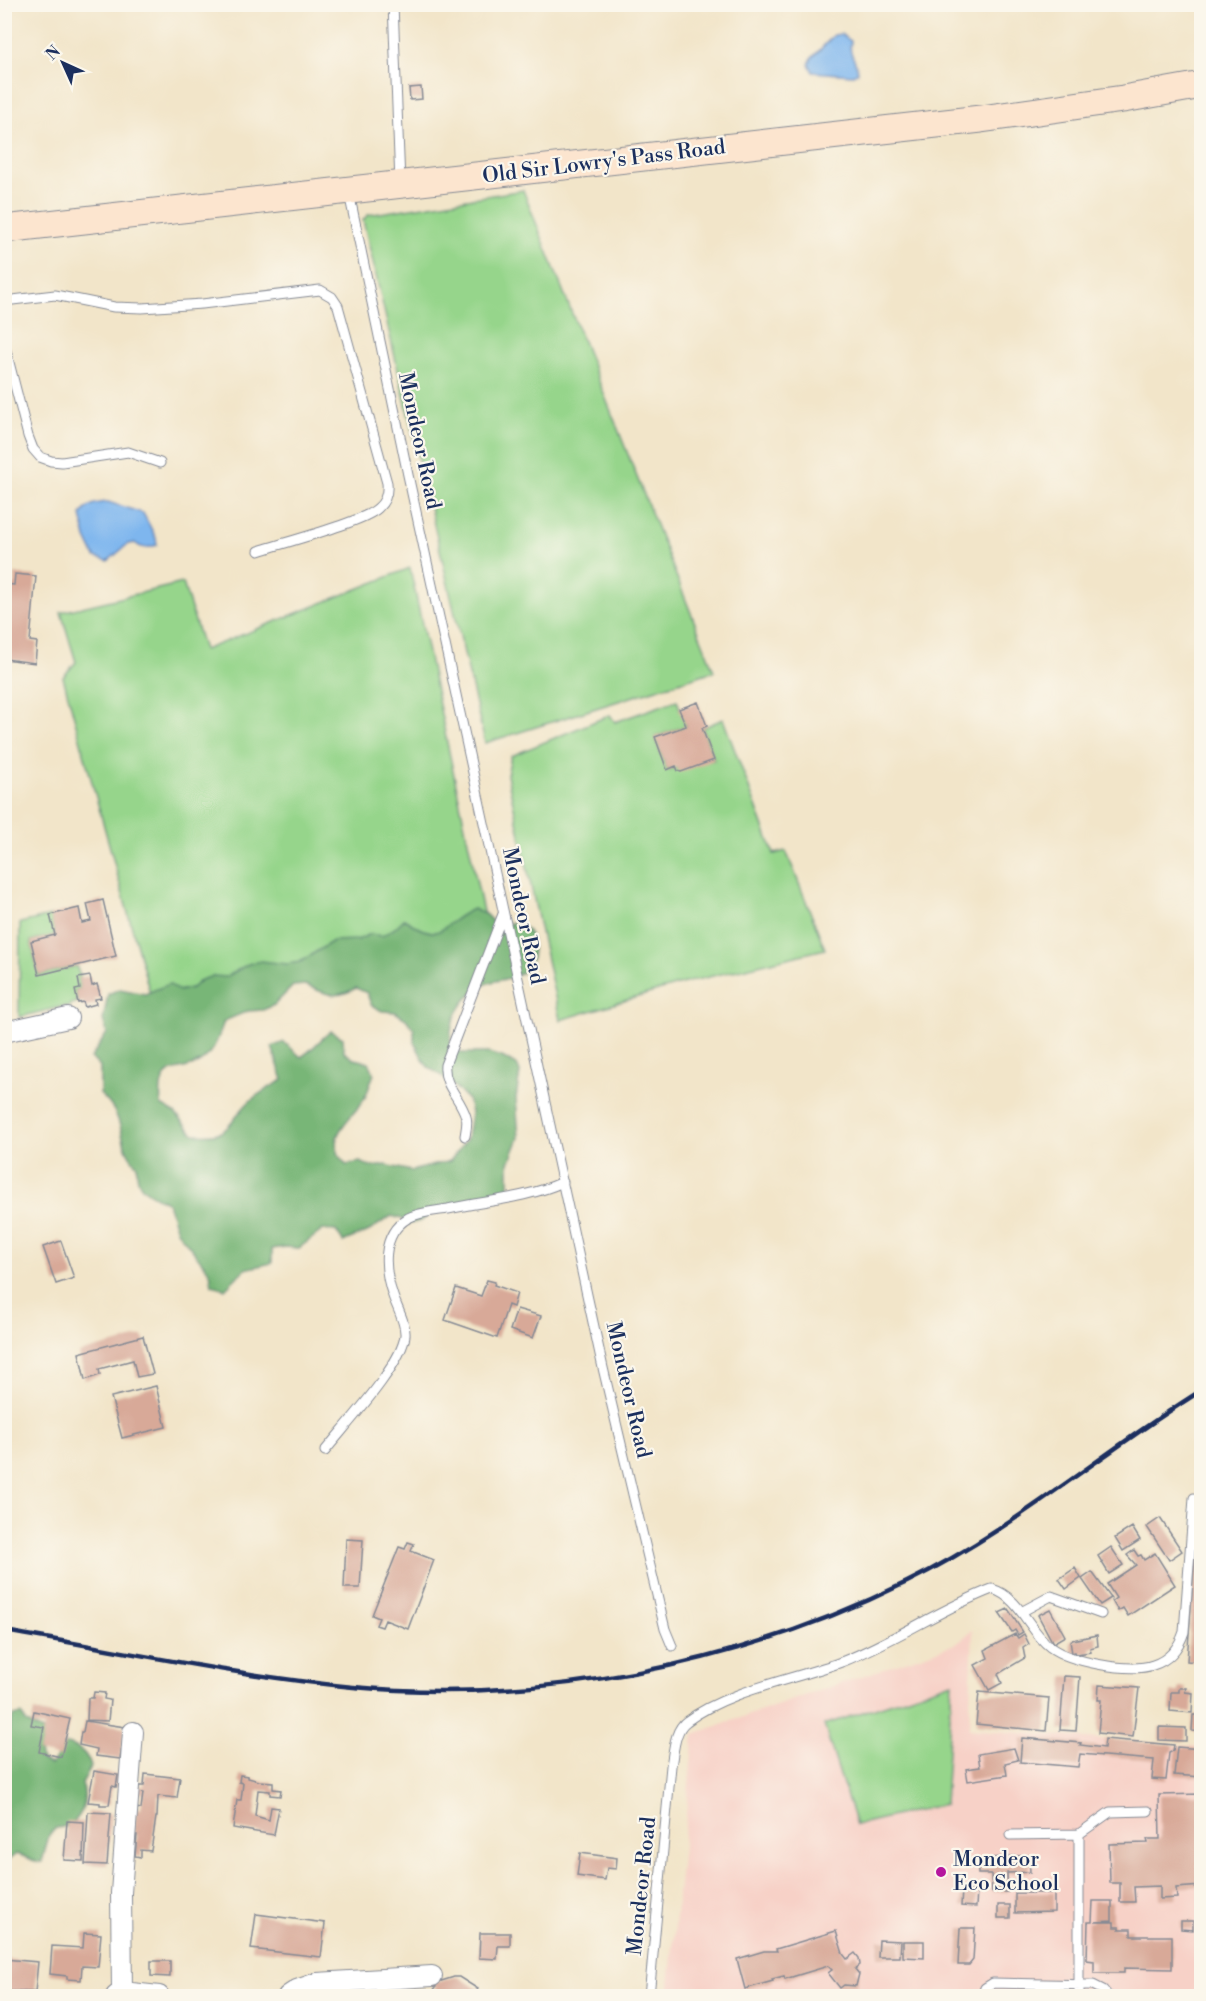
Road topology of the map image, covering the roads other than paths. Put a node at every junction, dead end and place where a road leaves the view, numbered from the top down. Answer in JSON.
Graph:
{"nodes":[{"id":1,"x":393,"y":4,"type":"edge"},
{"id":2,"x":1202,"y":85,"type":"edge"},
{"id":3,"x":400,"y":185,"type":"junction"},
{"id":4,"x":349,"y":191,"type":"junction"},
{"id":5,"x":4,"y":229,"type":"edge"},
{"id":6,"x":4,"y":301,"type":"edge"},
{"id":7,"x":4,"y":343,"type":"edge"},
{"id":8,"x":160,"y":463,"type":"dead end"},
{"id":9,"x":259,"y":551,"type":"dead end"},
{"id":10,"x":503,"y":914,"type":"junction"},
{"id":11,"x":68,"y":1018,"type":"dead end"},
{"id":12,"x":4,"y":1032,"type":"edge"},
{"id":13,"x":465,"y":1136,"type":"dead end"},
{"id":14,"x":563,"y":1182,"type":"junction"},
{"id":15,"x":325,"y":1451,"type":"dead end"},
{"id":16,"x":1194,"y":1498,"type":"dead end"},
{"id":17,"x":1021,"y":1612,"type":"junction"},
{"id":18,"x":1101,"y":1614,"type":"dead end"},
{"id":19,"x":672,"y":1646,"type":"dead end"},
{"id":20,"x":133,"y":1732,"type":"dead end"},
{"id":21,"x":1148,"y":1812,"type":"dead end"},
{"id":22,"x":1079,"y":1834,"type":"junction"},
{"id":23,"x":1010,"y":1835,"type":"dead end"},
{"id":24,"x":432,"y":1976,"type":"dead end"},
{"id":25,"x":1079,"y":1985,"type":"junction"},
{"id":26,"x":119,"y":1994,"type":"edge"},
{"id":27,"x":159,"y":1996,"type":"edge"},
{"id":28,"x":288,"y":1996,"type":"edge"},
{"id":29,"x":649,"y":1996,"type":"edge"},
{"id":30,"x":982,"y":1996,"type":"edge"},
{"id":31,"x":1079,"y":1996,"type":"edge"},
{"id":32,"x":1108,"y":1996,"type":"edge"}],
"edges":[{"from":1,"to":3,"type":"lane"},
{"from":2,"to":3,"type":"main road","name":"Old Sir Lowry's Pass Road"},
{"from":3,"to":4,"type":"main road","name":"Old Sir Lowry's Pass Road"},
{"from":4,"to":5,"type":"main road","name":"Old Sir Lowry's Pass Road"},
{"from":4,"to":10,"type":"lane","name":"Mondeor Road"},
{"from":6,"to":9,"type":"lane"},
{"from":7,"to":8,"type":"lane"},
{"from":10,"to":13,"type":"lane"},
{"from":10,"to":14,"type":"lane","name":"Mondeor Road"},
{"from":11,"to":12,"type":"street"},
{"from":14,"to":15,"type":"lane"},
{"from":14,"to":19,"type":"lane","name":"Mondeor Road"},
{"from":16,"to":17,"type":"lane"},
{"from":17,"to":18,"type":"lane"},
{"from":17,"to":29,"type":"lane","name":"Mondeor Road"},
{"from":20,"to":26,"type":"street"},
{"from":21,"to":22,"type":"lane"},
{"from":22,"to":23,"type":"lane"},
{"from":22,"to":25,"type":"lane"},
{"from":24,"to":28,"type":"street"},
{"from":25,"to":30,"type":"lane"},
{"from":25,"to":31,"type":"lane"},
{"from":25,"to":32,"type":"lane"},
{"from":26,"to":27,"type":"street"}]}
